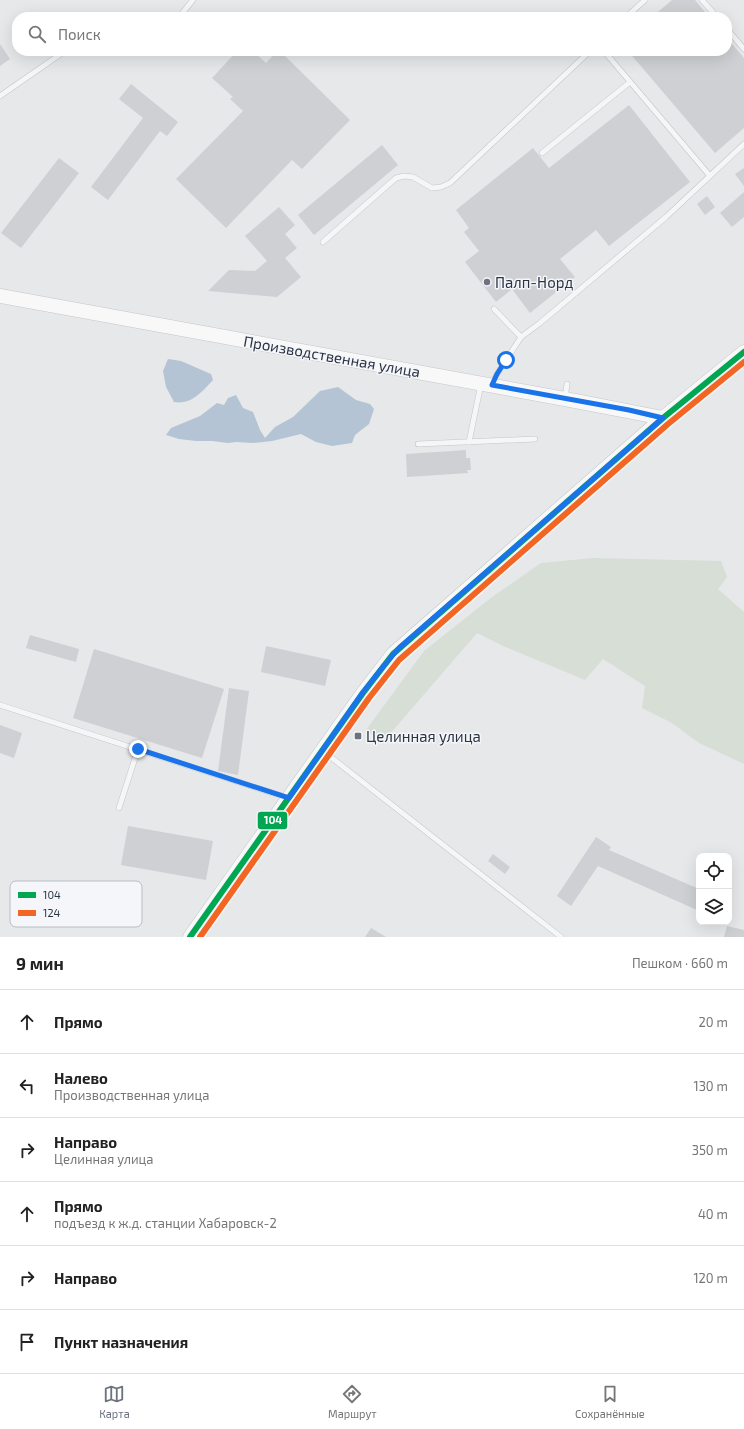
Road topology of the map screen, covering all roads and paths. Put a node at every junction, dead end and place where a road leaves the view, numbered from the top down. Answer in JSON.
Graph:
{"nodes":[{"id":1,"x":193,"y":0,"type":"edge"},
{"id":2,"x":644,"y":0,"type":"edge"},
{"id":3,"x":702,"y":0,"type":"edge"},
{"id":4,"x":183,"y":12,"type":"edge"},
{"id":5,"x":631,"y":12,"type":"edge"},
{"id":6,"x":713,"y":12,"type":"edge"},
{"id":7,"x":732,"y":35,"type":"edge"},
{"id":8,"x":744,"y":49,"type":"edge"},
{"id":9,"x":58,"y":56,"type":"edge"},
{"id":10,"x":585,"y":56,"type":"edge"},
{"id":11,"x":608,"y":56,"type":"edge"},
{"id":12,"x":630,"y":82,"type":"junction"},
{"id":13,"x":0,"y":96,"type":"edge"},
{"id":14,"x":744,"y":144,"type":"edge"},
{"id":15,"x":542,"y":153,"type":"dead end"},
{"id":16,"x":710,"y":176,"type":"junction"},
{"id":17,"x":323,"y":242,"type":"dead end"},
{"id":18,"x":0,"y":296,"type":"edge"},
{"id":19,"x":494,"y":309,"type":"dead end"},
{"id":20,"x":521,"y":337,"type":"junction"},
{"id":21,"x":744,"y":352,"type":"edge"},
{"id":22,"x":487,"y":384,"type":"junction"},
{"id":23,"x":567,"y":384,"type":"dead end"},
{"id":24,"x":565,"y":398,"type":"junction"},
{"id":25,"x":663,"y":418,"type":"junction"},
{"id":26,"x":535,"y":438,"type":"dead end"},
{"id":27,"x":470,"y":442,"type":"junction"},
{"id":28,"x":418,"y":444,"type":"dead end"},
{"id":29,"x":0,"y":705,"type":"edge"},
{"id":30,"x":138,"y":749,"type":"junction"},
{"id":31,"x":323,"y":750,"type":"junction"},
{"id":32,"x":289,"y":798,"type":"junction"},
{"id":33,"x":119,"y":808,"type":"dead end"},
{"id":34,"x":190,"y":937,"type":"edge"},
{"id":35,"x":561,"y":937,"type":"edge"}],
"edges":[{"from":1,"to":4,"type":"lane"},
{"from":2,"to":5,"type":"lane"},
{"from":3,"to":6,"type":"lane"},
{"from":7,"to":8,"type":"lane"},
{"from":9,"to":13,"type":"lane"},
{"from":10,"to":17,"type":"lane"},
{"from":11,"to":12,"type":"lane"},
{"from":12,"to":15,"type":"lane"},
{"from":12,"to":16,"type":"lane"},
{"from":14,"to":16,"type":"lane"},
{"from":16,"to":20,"type":"lane"},
{"from":18,"to":22,"type":"street","name":"Производственная улица"},
{"from":19,"to":20,"type":"lane"},
{"from":20,"to":22,"type":"lane"},
{"from":21,"to":25,"type":"street"},
{"from":22,"to":24,"type":"street","name":"Производственная улица"},
{"from":22,"to":27,"type":"lane"},
{"from":23,"to":24,"type":"lane"},
{"from":24,"to":25,"type":"street","name":"Производственная улица"},
{"from":25,"to":31,"type":"street"},
{"from":26,"to":27,"type":"lane"},
{"from":27,"to":28,"type":"lane"},
{"from":29,"to":30,"type":"lane"},
{"from":30,"to":32,"type":"lane"},
{"from":30,"to":33,"type":"lane"},
{"from":31,"to":32,"type":"street"},
{"from":31,"to":35,"type":"lane"},
{"from":32,"to":34,"type":"street"}]}
